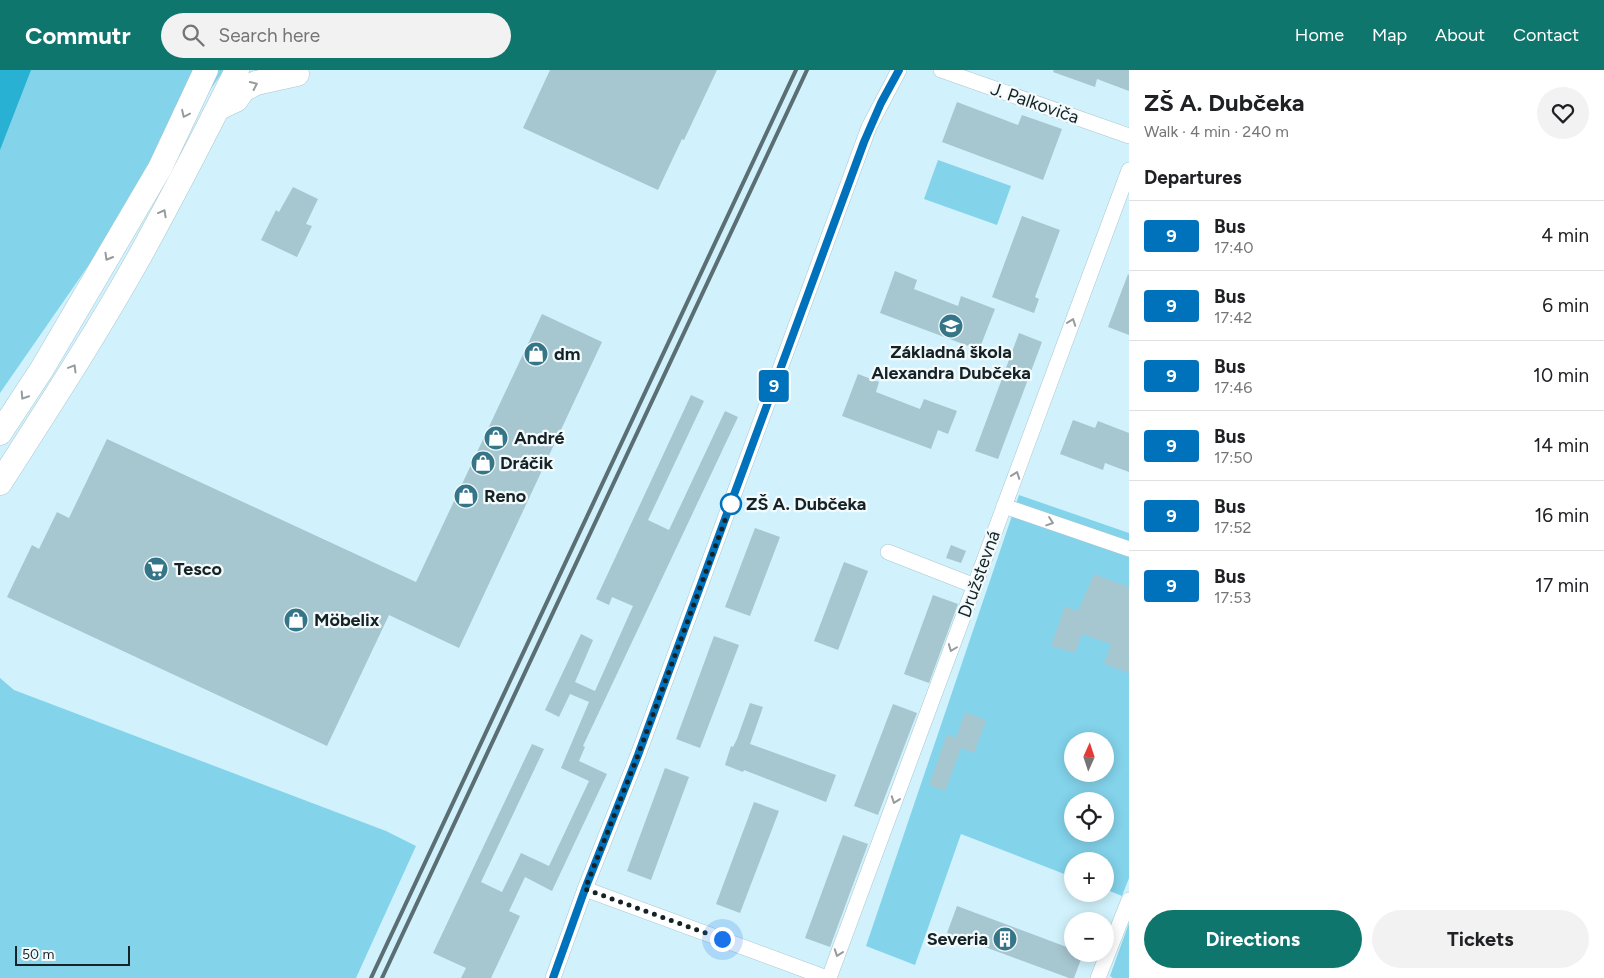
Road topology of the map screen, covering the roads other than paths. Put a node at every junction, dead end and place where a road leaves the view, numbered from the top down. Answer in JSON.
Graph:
{"nodes":[{"id":1,"x":206,"y":70,"type":"edge"},
{"id":2,"x":237,"y":70,"type":"edge"},
{"id":3,"x":294,"y":70,"type":"edge"},
{"id":4,"x":899,"y":70,"type":"edge"},
{"id":5,"x":942,"y":70,"type":"edge"},
{"id":6,"x":217,"y":109,"type":"junction"},
{"id":7,"x":1129,"y":136,"type":"edge"},
{"id":8,"x":1129,"y":170,"type":"edge"},
{"id":9,"x":0,"y":434,"type":"edge"},
{"id":10,"x":0,"y":483,"type":"edge"},
{"id":11,"x":1004,"y":506,"type":"junction"},
{"id":12,"x":1129,"y":549,"type":"edge"},
{"id":13,"x":888,"y":552,"type":"dead end"},
{"id":14,"x":975,"y":586,"type":"junction"},
{"id":15,"x":585,"y":889,"type":"junction"},
{"id":16,"x":1129,"y":900,"type":"edge"},
{"id":17,"x":553,"y":978,"type":"edge"},
{"id":18,"x":828,"y":978,"type":"edge"},
{"id":19,"x":1098,"y":978,"type":"edge"}],
"edges":[{"from":1,"to":9,"type":"main road","one_way":true},
{"from":2,"to":6,"type":"main road"},
{"from":6,"to":3,"type":"main road","one_way":true},
{"from":4,"to":15,"type":"street"},
{"from":5,"to":7,"type":"street","name":"J. Palkoviča"},
{"from":10,"to":6,"type":"main road","one_way":true},
{"from":11,"to":8,"type":"street","name":"Družstevná","one_way":true},
{"from":11,"to":12,"type":"street","one_way":true},
{"from":11,"to":14,"type":"street","name":"Družstevná"},
{"from":13,"to":14,"type":"street"},
{"from":14,"to":18,"type":"street","name":"Družstevná","one_way":true},
{"from":15,"to":17,"type":"street"},
{"from":15,"to":18,"type":"street"},
{"from":16,"to":19,"type":"street"}]}
